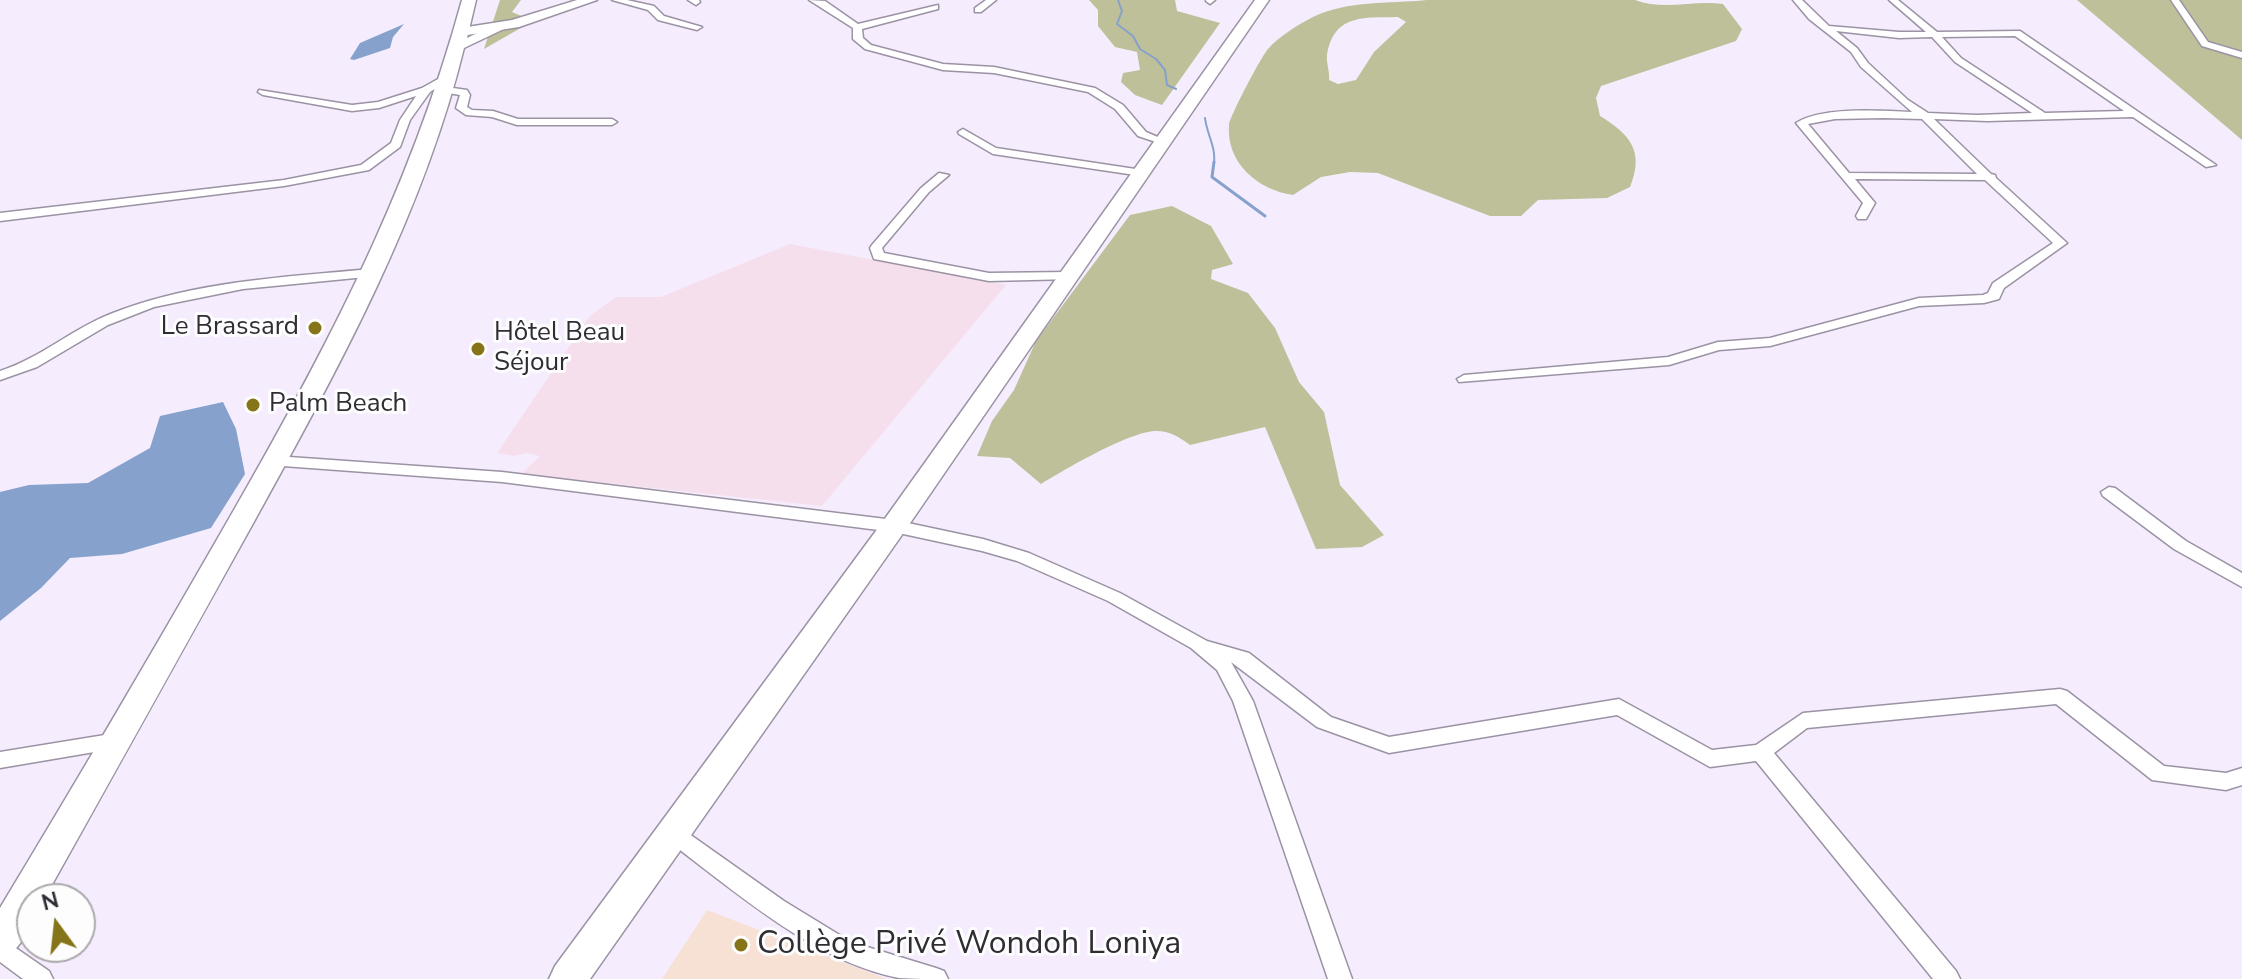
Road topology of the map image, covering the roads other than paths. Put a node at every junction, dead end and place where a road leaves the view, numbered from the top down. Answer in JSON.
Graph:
{"nodes":[{"id":1,"x":469,"y":0,"type":"edge"},
{"id":2,"x":476,"y":0,"type":"edge"},
{"id":3,"x":590,"y":0,"type":"edge"},
{"id":4,"x":616,"y":0,"type":"edge"},
{"id":5,"x":813,"y":0,"type":"edge"},
{"id":6,"x":924,"y":0,"type":"edge"},
{"id":7,"x":992,"y":0,"type":"edge"},
{"id":8,"x":1262,"y":0,"type":"edge"},
{"id":9,"x":1797,"y":0,"type":"edge"},
{"id":10,"x":1893,"y":0,"type":"edge"},
{"id":11,"x":2175,"y":0,"type":"edge"},
{"id":12,"x":978,"y":10,"type":"dead end"},
{"id":13,"x":521,"y":21,"type":"junction"},
{"id":14,"x":503,"y":26,"type":"joint"},
{"id":15,"x":697,"y":27,"type":"dead end"},
{"id":16,"x":857,"y":27,"type":"junction"},
{"id":17,"x":1825,"y":28,"type":"junction"},
{"id":18,"x":1932,"y":32,"type":"junction"},
{"id":19,"x":466,"y":33,"type":"junction"},
{"id":20,"x":2242,"y":55,"type":"edge"},
{"id":21,"x":442,"y":85,"type":"junction"},
{"id":22,"x":263,"y":92,"type":"dead end"},
{"id":23,"x":2137,"y":114,"type":"junction"},
{"id":24,"x":1924,"y":115,"type":"junction"},
{"id":25,"x":2043,"y":116,"type":"junction"},
{"id":26,"x":612,"y":122,"type":"dead end"},
{"id":27,"x":963,"y":132,"type":"dead end"},
{"id":28,"x":1162,"y":141,"type":"junction"},
{"id":29,"x":2210,"y":165,"type":"dead end"},
{"id":30,"x":1142,"y":173,"type":"junction"},
{"id":31,"x":943,"y":175,"type":"dead end"},
{"id":32,"x":1847,"y":176,"type":"junction"},
{"id":33,"x":1991,"y":177,"type":"junction"},
{"id":34,"x":1862,"y":216,"type":"dead end"},
{"id":35,"x":0,"y":217,"type":"edge"},
{"id":36,"x":371,"y":273,"type":"junction"},
{"id":37,"x":1069,"y":276,"type":"junction"},
{"id":38,"x":0,"y":376,"type":"edge"},
{"id":39,"x":1464,"y":379,"type":"dead end"},
{"id":40,"x":275,"y":461,"type":"junction"},
{"id":41,"x":2109,"y":492,"type":"dead end"},
{"id":42,"x":894,"y":526,"type":"junction"},
{"id":43,"x":2240,"y":578,"type":"edge"},
{"id":44,"x":1197,"y":643,"type":"junction"},
{"id":45,"x":117,"y":741,"type":"junction"},
{"id":46,"x":1761,"y":752,"type":"junction"},
{"id":47,"x":0,"y":760,"type":"edge"},
{"id":48,"x":2242,"y":776,"type":"edge"},
{"id":49,"x":671,"y":832,"type":"junction"},
{"id":50,"x":0,"y":945,"type":"edge"},
{"id":51,"x":41,"y":979,"type":"edge"},
{"id":52,"x":568,"y":979,"type":"edge"},
{"id":53,"x":936,"y":979,"type":"edge"},
{"id":54,"x":1340,"y":979,"type":"edge"},
{"id":55,"x":1948,"y":979,"type":"edge"}],
"edges":[{"from":1,"to":19,"type":"main road"},
{"from":2,"to":19,"type":"main road"},
{"from":3,"to":13,"type":"street"},
{"from":4,"to":15,"type":"street"},
{"from":5,"to":16,"type":"street"},
{"from":6,"to":16,"type":"street"},
{"from":7,"to":12,"type":"street"},
{"from":8,"to":28,"type":"main road"},
{"from":9,"to":17,"type":"street"},
{"from":10,"to":18,"type":"street"},
{"from":11,"to":20,"type":"street"},
{"from":13,"to":14,"type":"street"},
{"from":13,"to":19,"type":"street"},
{"from":14,"to":19,"type":"main road"},
{"from":16,"to":28,"type":"street"},
{"from":17,"to":18,"type":"street"},
{"from":17,"to":24,"type":"street"},
{"from":18,"to":23,"type":"street"},
{"from":18,"to":25,"type":"street"},
{"from":19,"to":21,"type":"main road"},
{"from":21,"to":22,"type":"street"},
{"from":21,"to":26,"type":"street"},
{"from":21,"to":35,"type":"street"},
{"from":21,"to":36,"type":"main road"},
{"from":23,"to":25,"type":"street"},
{"from":23,"to":29,"type":"street"},
{"from":24,"to":25,"type":"street"},
{"from":24,"to":32,"type":"street"},
{"from":24,"to":33,"type":"street"},
{"from":27,"to":30,"type":"street"},
{"from":28,"to":30,"type":"main road"},
{"from":30,"to":37,"type":"main road"},
{"from":31,"to":37,"type":"street"},
{"from":32,"to":33,"type":"street"},
{"from":32,"to":34,"type":"street"},
{"from":33,"to":39,"type":"street"},
{"from":36,"to":38,"type":"street"},
{"from":36,"to":40,"type":"main road"},
{"from":37,"to":42,"type":"main road"},
{"from":40,"to":42,"type":"street"},
{"from":40,"to":45,"type":"main road"},
{"from":41,"to":43,"type":"street"},
{"from":42,"to":44,"type":"street"},
{"from":42,"to":49,"type":"main road"},
{"from":44,"to":46,"type":"street"},
{"from":44,"to":54,"type":"street"},
{"from":45,"to":47,"type":"street"},
{"from":45,"to":50,"type":"main road"},
{"from":46,"to":48,"type":"street"},
{"from":46,"to":55,"type":"street"},
{"from":49,"to":52,"type":"main road"},
{"from":49,"to":53,"type":"street"},
{"from":50,"to":51,"type":"street"}]}
